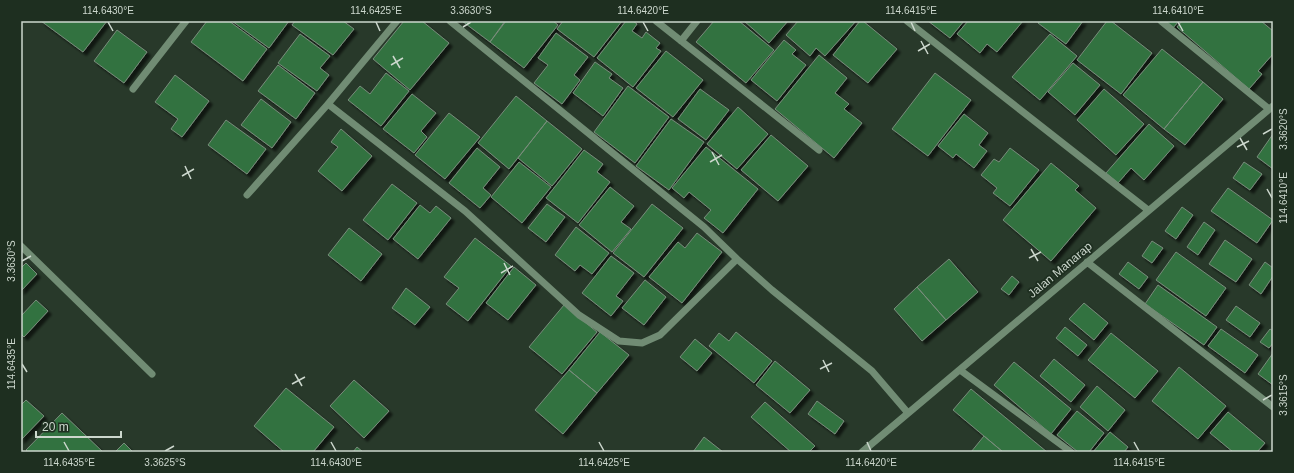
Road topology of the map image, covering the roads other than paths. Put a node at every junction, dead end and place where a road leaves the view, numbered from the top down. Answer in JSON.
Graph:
{"nodes":[{"id":1,"x":186,"y":21,"type":"edge"},
{"id":2,"x":397,"y":21,"type":"edge"},
{"id":3,"x":450,"y":21,"type":"edge"},
{"id":4,"x":656,"y":21,"type":"edge"},
{"id":5,"x":697,"y":21,"type":"edge"},
{"id":6,"x":907,"y":21,"type":"edge"},
{"id":7,"x":1160,"y":21,"type":"edge"},
{"id":8,"x":681,"y":41,"type":"junction"},
{"id":9,"x":133,"y":89,"type":"dead end"},
{"id":10,"x":328,"y":104,"type":"junction"},
{"id":11,"x":1271,"y":107,"type":"edge"},
{"id":12,"x":819,"y":150,"type":"dead end"},
{"id":13,"x":247,"y":195,"type":"dead end"},
{"id":14,"x":1148,"y":210,"type":"junction"},
{"id":15,"x":21,"y":246,"type":"edge"},
{"id":16,"x":737,"y":259,"type":"junction"},
{"id":17,"x":1087,"y":262,"type":"junction"},
{"id":18,"x":960,"y":370,"type":"junction"},
{"id":19,"x":152,"y":374,"type":"dead end"},
{"id":20,"x":1273,"y":407,"type":"edge"},
{"id":21,"x":908,"y":413,"type":"junction"},
{"id":22,"x":862,"y":452,"type":"edge"},
{"id":23,"x":1071,"y":452,"type":"edge"}],
"edges":[{"from":1,"to":9,"type":"street"},
{"from":2,"to":10,"type":"street"},
{"from":3,"to":16,"type":"street"},
{"from":4,"to":8,"type":"street"},
{"from":5,"to":8,"type":"street"},
{"from":6,"to":14,"type":"street"},
{"from":7,"to":11,"type":"street"},
{"from":8,"to":12,"type":"street"},
{"from":10,"to":13,"type":"street"},
{"from":10,"to":16,"type":"street"},
{"from":11,"to":14,"type":"street","name":"Jalan Manarap"},
{"from":14,"to":17,"type":"street","name":"Jalan Manarap"},
{"from":15,"to":19,"type":"street"},
{"from":16,"to":21,"type":"street"},
{"from":17,"to":18,"type":"street","name":"Jalan Manarap"},
{"from":17,"to":20,"type":"street"},
{"from":18,"to":21,"type":"street","name":"Jalan Manarap"},
{"from":18,"to":23,"type":"street"},
{"from":21,"to":22,"type":"street","name":"Jalan Manarap"}]}
